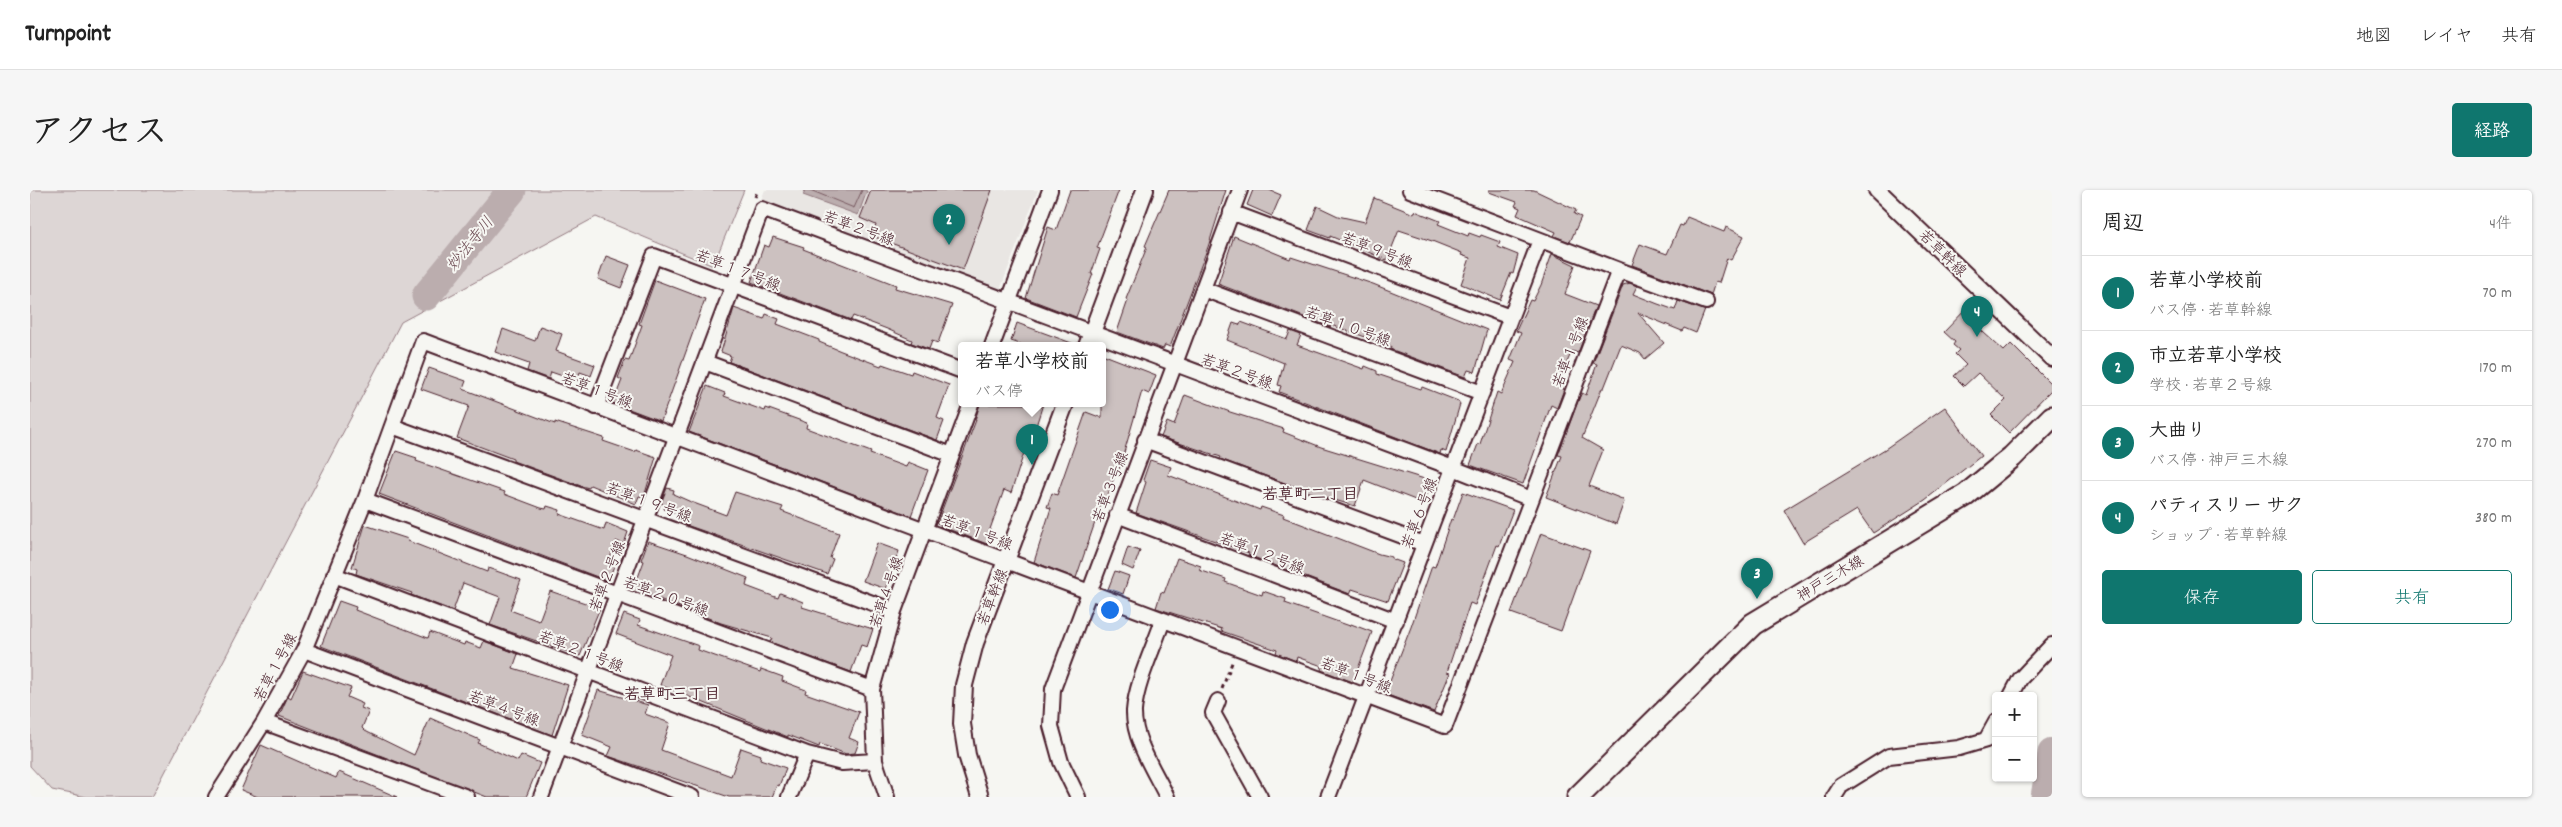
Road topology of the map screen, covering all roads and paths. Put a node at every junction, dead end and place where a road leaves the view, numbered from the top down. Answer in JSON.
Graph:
{"nodes":[{"id":1,"x":758,"y":190,"type":"edge"},
{"id":2,"x":1050,"y":190,"type":"edge"},
{"id":3,"x":1145,"y":190,"type":"edge"},
{"id":4,"x":1240,"y":190,"type":"edge"},
{"id":5,"x":1410,"y":190,"type":"edge"},
{"id":6,"x":1877,"y":190,"type":"edge"},
{"id":7,"x":755,"y":197,"type":"dead end"},
{"id":8,"x":1231,"y":212,"type":"junction"},
{"id":9,"x":1540,"y":240,"type":"junction"},
{"id":10,"x":1619,"y":270,"type":"junction"},
{"id":11,"x":734,"y":286,"type":"junction"},
{"id":12,"x":1202,"y":289,"type":"junction"},
{"id":13,"x":1009,"y":301,"type":"junction"},
{"id":14,"x":1706,"y":302,"type":"dead end"},
{"id":15,"x":1510,"y":317,"type":"junction"},
{"id":16,"x":1089,"y":339,"type":"edge"},
{"id":17,"x":994,"y":342,"type":"edge"},
{"id":18,"x":1106,"y":344,"type":"edge"},
{"id":19,"x":2052,"y":358,"type":"edge"},
{"id":20,"x":705,"y":362,"type":"junction"},
{"id":21,"x":1174,"y":365,"type":"junction"},
{"id":22,"x":958,"y":370,"type":"edge"},
{"id":23,"x":1482,"y":392,"type":"junction"},
{"id":24,"x":596,"y":407,"type":"junction"},
{"id":25,"x":970,"y":407,"type":"edge"},
{"id":26,"x":1064,"y":407,"type":"edge"},
{"id":27,"x":2052,"y":417,"type":"edge"},
{"id":28,"x":392,"y":426,"type":"junction"},
{"id":29,"x":676,"y":437,"type":"junction"},
{"id":30,"x":1146,"y":440,"type":"junction"},
{"id":31,"x":952,"y":455,"type":"junction"},
{"id":32,"x":1453,"y":468,"type":"junction"},
{"id":33,"x":1531,"y":499,"type":"junction"},
{"id":34,"x":365,"y":500,"type":"junction"},
{"id":35,"x":1117,"y":515,"type":"junction"},
{"id":36,"x":646,"y":518,"type":"junction"},
{"id":37,"x":925,"y":530,"type":"junction"},
{"id":38,"x":1424,"y":544,"type":"junction"},
{"id":39,"x":1006,"y":561,"type":"junction"},
{"id":40,"x":334,"y":575,"type":"junction"},
{"id":41,"x":1088,"y":592,"type":"junction"},
{"id":42,"x":617,"y":596,"type":"junction"},
{"id":43,"x":894,"y":611,"type":"junction"},
{"id":44,"x":1163,"y":620,"type":"junction"},
{"id":45,"x":1396,"y":621,"type":"junction"},
{"id":46,"x":2052,"y":645,"type":"edge"},
{"id":47,"x":304,"y":650,"type":"junction"},
{"id":48,"x":1233,"y":660,"type":"dead end"},
{"id":49,"x":588,"y":672,"type":"junction"},
{"id":50,"x":872,"y":689,"type":"junction"},
{"id":51,"x":2013,"y":692,"type":"edge"},
{"id":52,"x":1367,"y":696,"type":"junction"},
{"id":53,"x":1218,"y":701,"type":"joint"},
{"id":54,"x":264,"y":722,"type":"junction"},
{"id":55,"x":1992,"y":729,"type":"edge"},
{"id":56,"x":560,"y":747,"type":"junction"},
{"id":57,"x":806,"y":754,"type":"junction"},
{"id":58,"x":875,"y":761,"type":"junction"},
{"id":59,"x":222,"y":796,"type":"edge"},
{"id":60,"x":467,"y":797,"type":"edge"},
{"id":61,"x":541,"y":797,"type":"edge"},
{"id":62,"x":692,"y":797,"type":"edge"},
{"id":63,"x":789,"y":797,"type":"edge"},
{"id":64,"x":887,"y":797,"type":"edge"},
{"id":65,"x":980,"y":797,"type":"edge"},
{"id":66,"x":1078,"y":797,"type":"edge"},
{"id":67,"x":1167,"y":797,"type":"edge"},
{"id":68,"x":1260,"y":797,"type":"edge"},
{"id":69,"x":1328,"y":797,"type":"edge"},
{"id":70,"x":1578,"y":797,"type":"edge"},
{"id":71,"x":1834,"y":797,"type":"edge"}],
"edges":[{"from":1,"to":7,"type":"path"},
{"from":2,"to":13,"type":"street"},
{"from":3,"to":16,"type":"street"},
{"from":4,"to":8,"type":"street","name":"若草３号線"},
{"from":5,"to":9,"type":"street"},
{"from":6,"to":19,"type":"street","name":"若草幹線"},
{"from":8,"to":12,"type":"street","name":"若草３号線"},
{"from":8,"to":15,"type":"street","name":"若草９号線"},
{"from":9,"to":10,"type":"street"},
{"from":9,"to":15,"type":"street","name":"若草６号線"},
{"from":10,"to":14,"type":"street"},
{"from":10,"to":33,"type":"street","name":"若草１号線"},
{"from":11,"to":13,"type":"street","name":"若草２号線"},
{"from":11,"to":20,"type":"street","name":"若草２号線"},
{"from":11,"to":22,"type":"street","name":"若草１７号線"},
{"from":11,"to":24,"type":"street","name":"若草１７号線"},
{"from":12,"to":21,"type":"street","name":"若草３号線"},
{"from":12,"to":23,"type":"street","name":"若草１０号線"},
{"from":13,"to":16,"type":"street","name":"若草２号線"},
{"from":13,"to":17,"type":"street"},
{"from":15,"to":23,"type":"street","name":"若草６号線"},
{"from":18,"to":21,"type":"street","name":"若草２号線"},
{"from":20,"to":29,"type":"street","name":"若草２号線"},
{"from":20,"to":31,"type":"street"},
{"from":21,"to":30,"type":"street","name":"若草３号線"},
{"from":21,"to":32,"type":"street","name":"若草２号線"},
{"from":23,"to":32,"type":"street","name":"若草６号線"},
{"from":24,"to":28,"type":"street","name":"若草１号線"},
{"from":24,"to":29,"type":"street","name":"若草１号線"},
{"from":25,"to":31,"type":"street","name":"若草４号線"},
{"from":26,"to":39,"type":"street","name":"若草幹線"},
{"from":27,"to":70,"type":"main road","name":"神戸三木線"},
{"from":28,"to":34,"type":"street","name":"若草１号線"},
{"from":28,"to":36,"type":"street","name":"若草１９号線"},
{"from":29,"to":36,"type":"street","name":"若草２号線"},
{"from":29,"to":37,"type":"street","name":"若草１号線"},
{"from":30,"to":35,"type":"street","name":"若草３号線"},
{"from":30,"to":38,"type":"street"},
{"from":31,"to":37,"type":"street","name":"若草４号線"},
{"from":32,"to":33,"type":"street","name":"若草２号線"},
{"from":32,"to":38,"type":"street","name":"若草６号線"},
{"from":33,"to":52,"type":"street","name":"若草１号線"},
{"from":34,"to":40,"type":"street","name":"若草１号線"},
{"from":34,"to":42,"type":"street","name":"若草２０号線"},
{"from":35,"to":41,"type":"street","name":"若草３号線"},
{"from":35,"to":45,"type":"street","name":"若草１２号線"},
{"from":36,"to":42,"type":"street","name":"若草２号線"},
{"from":36,"to":43,"type":"street","name":"若草１９号線"},
{"from":37,"to":39,"type":"street","name":"若草１号線"},
{"from":37,"to":43,"type":"street","name":"若草４号線"},
{"from":38,"to":45,"type":"street","name":"若草６号線"},
{"from":39,"to":41,"type":"street","name":"若草１号線"},
{"from":39,"to":65,"type":"street","name":"若草幹線"},
{"from":40,"to":47,"type":"street","name":"若草１号線"},
{"from":40,"to":49,"type":"street","name":"若草２１号線"},
{"from":41,"to":44,"type":"street","name":"若草１号線"},
{"from":41,"to":66,"type":"street","name":"若草３号線"},
{"from":42,"to":49,"type":"street","name":"若草２号線"},
{"from":42,"to":50,"type":"street","name":"若草２０号線"},
{"from":43,"to":50,"type":"street","name":"若草４号線"},
{"from":44,"to":52,"type":"street","name":"若草１号線"},
{"from":44,"to":67,"type":"street"},
{"from":45,"to":52,"type":"street","name":"若草６号線"},
{"from":46,"to":51,"type":"street"},
{"from":47,"to":54,"type":"street","name":"若草１号線"},
{"from":47,"to":56,"type":"street","name":"若草４号線"},
{"from":48,"to":53,"type":"path"},
{"from":49,"to":56,"type":"street","name":"若草２号線"},
{"from":49,"to":57,"type":"street","name":"若草２１号線"},
{"from":50,"to":58,"type":"street","name":"若草４号線"},
{"from":52,"to":69,"type":"street","name":"若草６号線"},
{"from":53,"to":68,"type":"street"},
{"from":54,"to":59,"type":"street","name":"若草１号線"},
{"from":54,"to":60,"type":"street"},
{"from":55,"to":71,"type":"street"},
{"from":56,"to":61,"type":"street","name":"若草２号線"},
{"from":56,"to":62,"type":"street","name":"若草４号線"},
{"from":57,"to":58,"type":"street","name":"若草２１号線"},
{"from":57,"to":63,"type":"street"},
{"from":58,"to":64,"type":"street","name":"若草４号線"}]}
